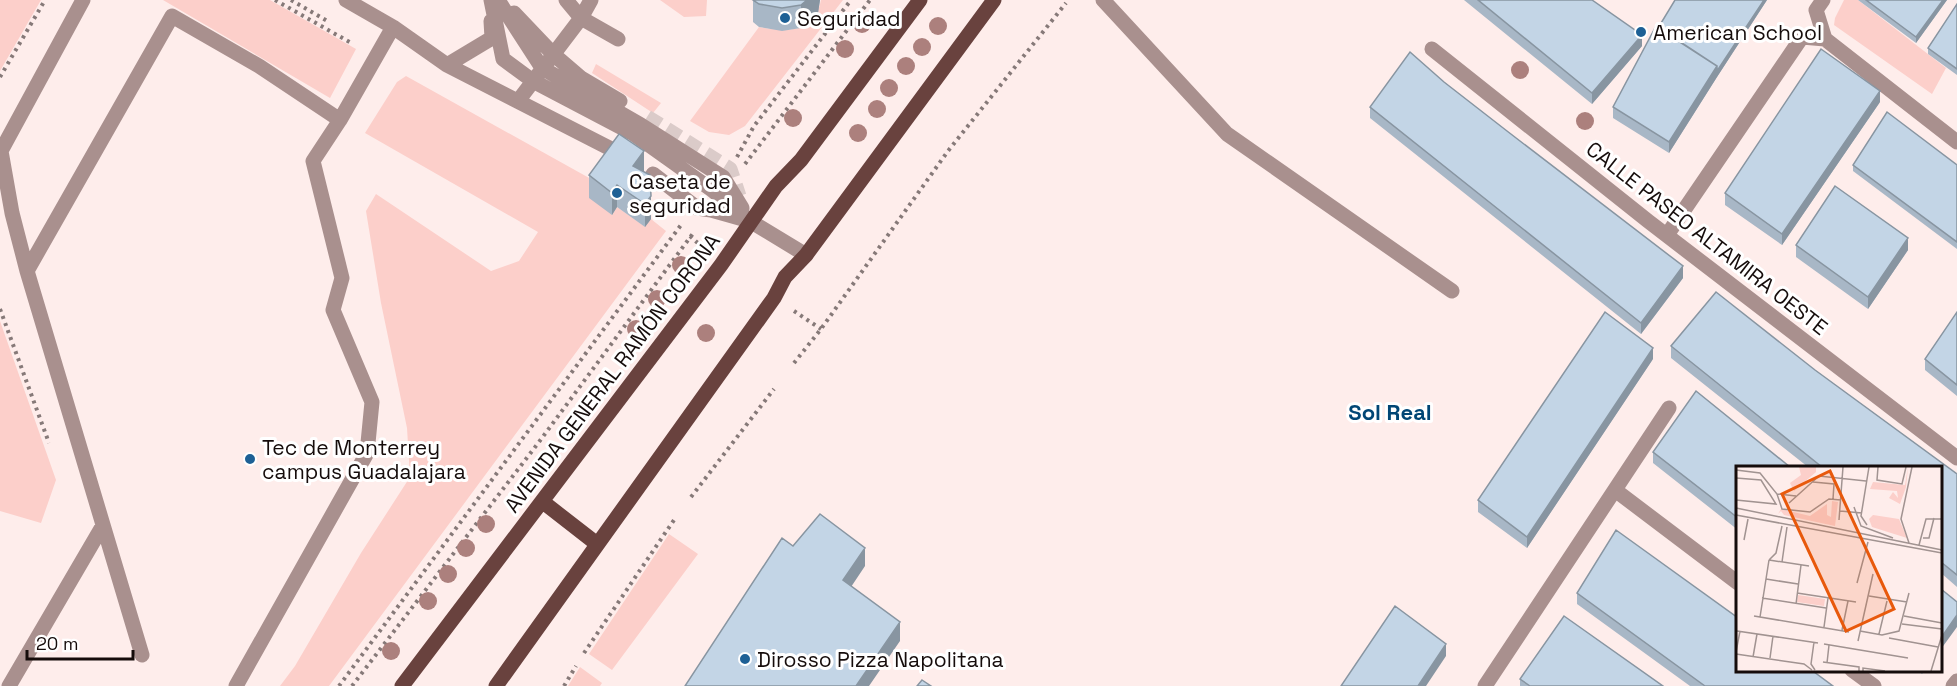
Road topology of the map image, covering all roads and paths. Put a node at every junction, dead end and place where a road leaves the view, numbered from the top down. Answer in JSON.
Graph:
{"nodes":[{"id":1,"x":45,"y":0,"type":"edge"},
{"id":2,"x":83,"y":0,"type":"edge"},
{"id":3,"x":275,"y":0,"type":"edge"},
{"id":4,"x":346,"y":0,"type":"edge"},
{"id":5,"x":490,"y":0,"type":"edge"},
{"id":6,"x":500,"y":0,"type":"edge"},
{"id":7,"x":566,"y":0,"type":"edge"},
{"id":8,"x":591,"y":0,"type":"edge"},
{"id":9,"x":851,"y":0,"type":"edge"},
{"id":10,"x":870,"y":0,"type":"edge"},
{"id":11,"x":920,"y":0,"type":"edge"},
{"id":12,"x":994,"y":0,"type":"edge"},
{"id":13,"x":1103,"y":0,"type":"edge"},
{"id":14,"x":1822,"y":0,"type":"edge"},
{"id":15,"x":1066,"y":3,"type":"dead end"},
{"id":16,"x":581,"y":18,"type":"junction"},
{"id":17,"x":393,"y":27,"type":"junction"},
{"id":18,"x":618,"y":39,"type":"dead end"},
{"id":19,"x":1825,"y":39,"type":"junction"},
{"id":20,"x":360,"y":48,"type":"dead end"},
{"id":21,"x":1432,"y":49,"type":"dead end"},
{"id":22,"x":553,"y":54,"type":"junction"},
{"id":23,"x":447,"y":65,"type":"junction"},
{"id":24,"x":538,"y":75,"type":"junction"},
{"id":25,"x":0,"y":77,"type":"edge"},
{"id":26,"x":518,"y":101,"type":"junction"},
{"id":27,"x":647,"y":117,"type":"tunnel mouth"},
{"id":28,"x":340,"y":120,"type":"junction"},
{"id":29,"x":1957,"y":142,"type":"edge"},
{"id":30,"x":617,"y":152,"type":"edge"},
{"id":31,"x":653,"y":174,"type":"dead end"},
{"id":32,"x":725,"y":182,"type":"junction"},
{"id":33,"x":704,"y":209,"type":"junction"},
{"id":34,"x":750,"y":221,"type":"junction"},
{"id":35,"x":1667,"y":235,"type":"junction"},
{"id":36,"x":806,"y":255,"type":"junction"},
{"id":37,"x":27,"y":271,"type":"junction"},
{"id":38,"x":1452,"y":291,"type":"dead end"},
{"id":39,"x":0,"y":309,"type":"edge"},
{"id":40,"x":794,"y":363,"type":"dead end"},
{"id":41,"x":774,"y":388,"type":"dead end"},
{"id":42,"x":1669,"y":408,"type":"dead end"},
{"id":43,"x":52,"y":451,"type":"dead end"},
{"id":44,"x":1957,"y":458,"type":"edge"},
{"id":45,"x":1615,"y":490,"type":"junction"},
{"id":46,"x":691,"y":497,"type":"dead end"},
{"id":47,"x":543,"y":502,"type":"junction"},
{"id":48,"x":676,"y":517,"type":"dead end"},
{"id":49,"x":102,"y":526,"type":"junction"},
{"id":50,"x":597,"y":544,"type":"junction"},
{"id":51,"x":1736,"y":581,"type":"edge"},
{"id":52,"x":584,"y":653,"type":"dead end"},
{"id":53,"x":142,"y":655,"type":"dead end"},
{"id":54,"x":576,"y":666,"type":"dead end"},
{"id":55,"x":1855,"y":671,"type":"edge"},
{"id":56,"x":1957,"y":681,"type":"edge"},
{"id":57,"x":9,"y":686,"type":"edge"},
{"id":58,"x":236,"y":686,"type":"edge"},
{"id":59,"x":339,"y":686,"type":"edge"},
{"id":60,"x":352,"y":686,"type":"edge"},
{"id":61,"x":402,"y":686,"type":"edge"},
{"id":62,"x":496,"y":686,"type":"edge"},
{"id":63,"x":564,"y":686,"type":"edge"},
{"id":64,"x":1485,"y":686,"type":"edge"},
{"id":65,"x":1874,"y":686,"type":"edge"},
{"id":66,"x":1953,"y":686,"type":"edge"}],
"edges":[{"from":1,"to":25,"type":"path"},
{"from":2,"to":37,"type":"street"},
{"from":3,"to":20,"type":"path"},
{"from":4,"to":17,"type":"street"},
{"from":5,"to":23,"type":"street"},
{"from":5,"to":24,"type":"street"},
{"from":6,"to":22,"type":"street"},
{"from":6,"to":24,"type":"street"},
{"from":7,"to":16,"type":"street"},
{"from":8,"to":16,"type":"street"},
{"from":9,"to":32,"type":"path"},
{"from":10,"to":32,"type":"path"},
{"from":11,"to":34,"type":"main road","name":"AVENIDA GENERAL RAMÓN CORONA"},
{"from":12,"to":36,"type":"main road"},
{"from":13,"to":38,"type":"street"},
{"from":14,"to":19,"type":"street"},
{"from":15,"to":40,"type":"path"},
{"from":16,"to":18,"type":"street"},
{"from":16,"to":22,"type":"street"},
{"from":17,"to":23,"type":"street"},
{"from":17,"to":28,"type":"street"},
{"from":19,"to":29,"type":"street"},
{"from":19,"to":35,"type":"street"},
{"from":21,"to":35,"type":"street","name":"CALLE PASEO ALTAMIRA OESTE"},
{"from":22,"to":24,"type":"street"},
{"from":22,"to":27,"type":"street"},
{"from":23,"to":26,"type":"street"},
{"from":24,"to":26,"type":"street"},
{"from":24,"to":32,"type":"street"},
{"from":24,"to":34,"type":"street"},
{"from":26,"to":30,"type":"street"},
{"from":28,"to":37,"type":"street"},
{"from":28,"to":58,"type":"street"},
{"from":31,"to":33,"type":"street"},
{"from":32,"to":34,"type":"street"},
{"from":33,"to":34,"type":"street"},
{"from":33,"to":59,"type":"path"},
{"from":33,"to":60,"type":"path"},
{"from":34,"to":36,"type":"street"},
{"from":34,"to":47,"type":"main road","name":"AVENIDA GENERAL RAMÓN CORONA"},
{"from":35,"to":44,"type":"street","name":"CALLE PASEO ALTAMIRA OESTE"},
{"from":36,"to":50,"type":"main road"},
{"from":37,"to":49,"type":"street"},
{"from":39,"to":43,"type":"path"},
{"from":41,"to":46,"type":"path"},
{"from":42,"to":45,"type":"street"},
{"from":45,"to":51,"type":"street"},
{"from":45,"to":64,"type":"street"},
{"from":47,"to":50,"type":"main road"},
{"from":47,"to":61,"type":"main road","name":"AVENIDA GENERAL RAMÓN CORONA"},
{"from":48,"to":52,"type":"path"},
{"from":49,"to":53,"type":"street"},
{"from":49,"to":57,"type":"street"},
{"from":50,"to":62,"type":"main road"},
{"from":54,"to":63,"type":"path"},
{"from":55,"to":65,"type":"street"},
{"from":56,"to":66,"type":"street"}]}
